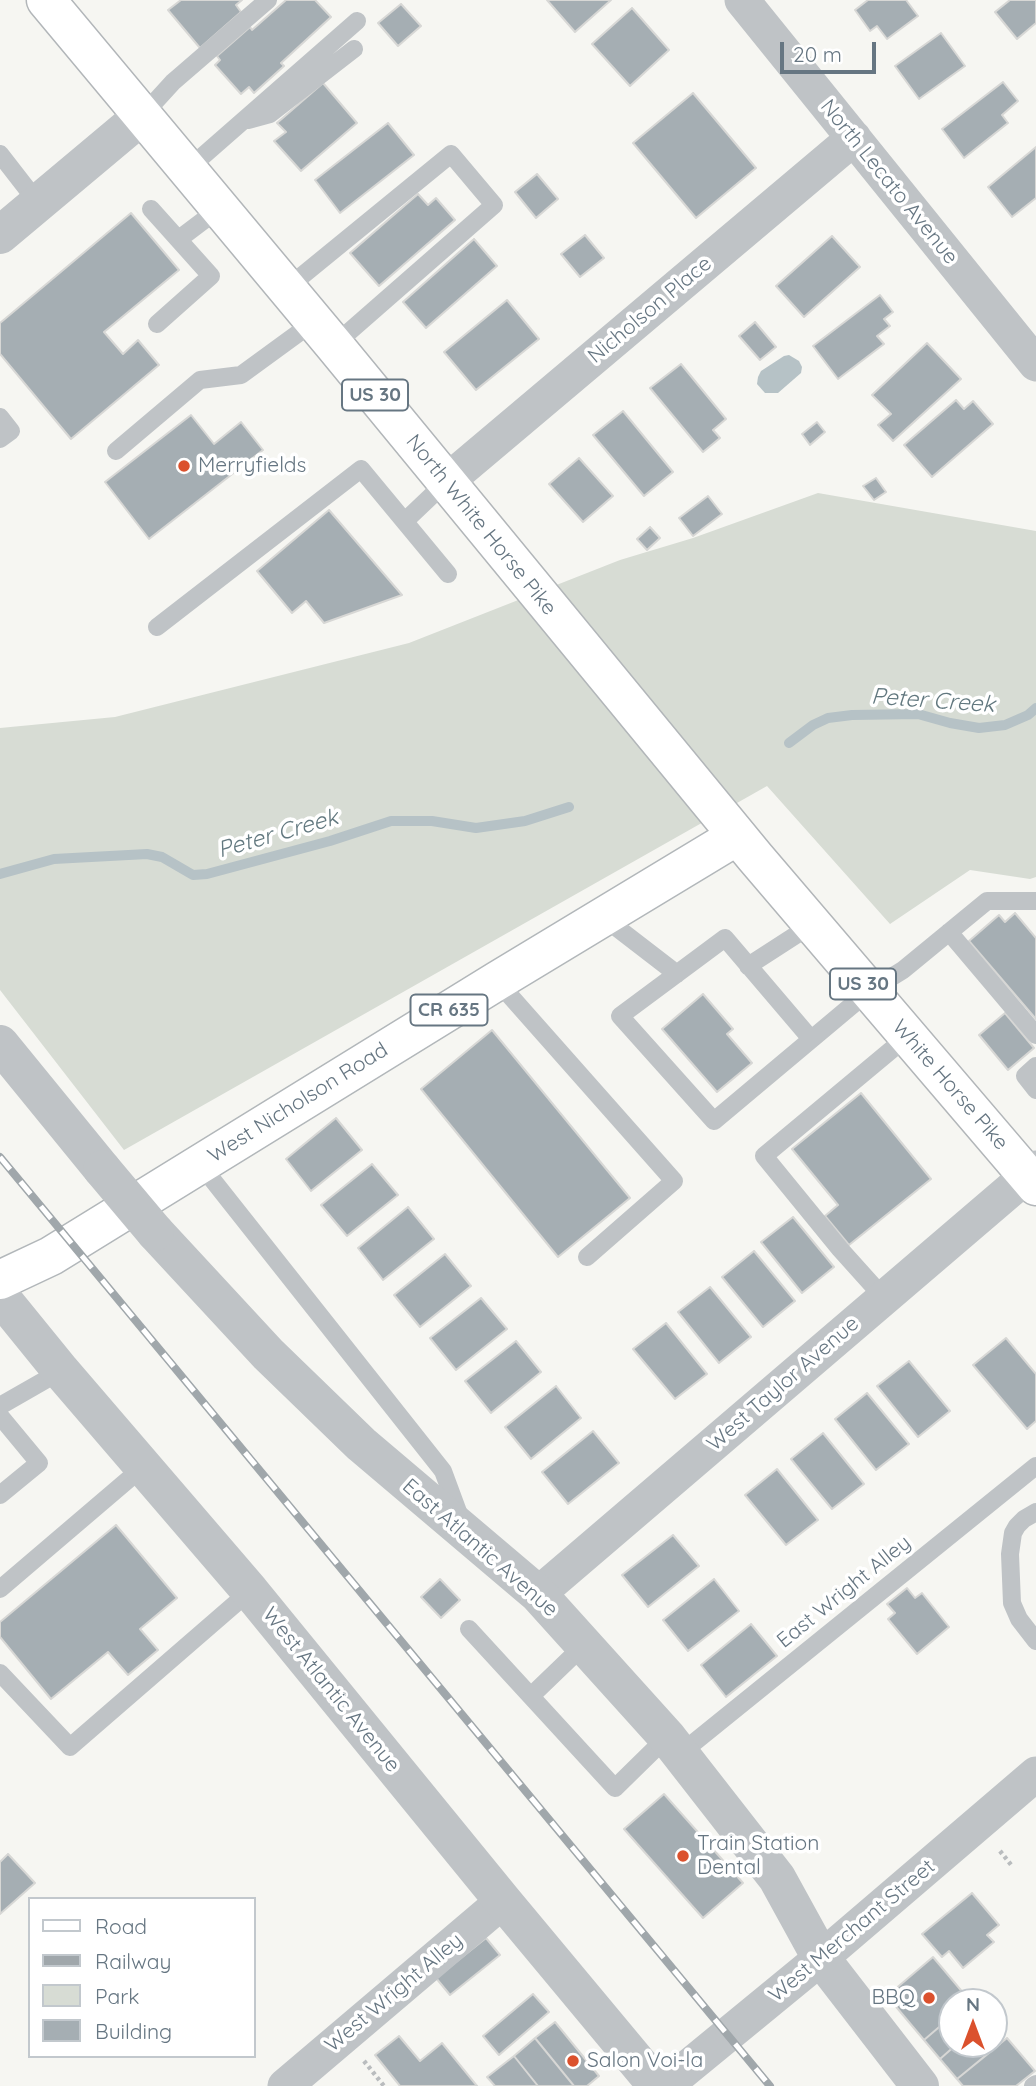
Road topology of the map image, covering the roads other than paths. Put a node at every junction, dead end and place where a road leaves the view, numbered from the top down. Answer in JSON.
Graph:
{"nodes":[{"id":1,"x":46,"y":0,"type":"edge"},
{"id":2,"x":268,"y":0,"type":"edge"},
{"id":3,"x":742,"y":0,"type":"edge"},
{"id":4,"x":357,"y":21,"type":"dead end"},
{"id":5,"x":354,"y":49,"type":"dead end"},
{"id":6,"x":142,"y":116,"type":"junction"},
{"id":7,"x":241,"y":122,"type":"junction"},
{"id":8,"x":854,"y":138,"type":"junction"},
{"id":9,"x":0,"y":154,"type":"edge"},
{"id":10,"x":188,"y":169,"type":"junction"},
{"id":11,"x":38,"y":203,"type":"junction"},
{"id":12,"x":220,"y":208,"type":"junction"},
{"id":13,"x":151,"y":209,"type":"dead end"},
{"id":14,"x":0,"y":235,"type":"edge"},
{"id":15,"x":179,"y":239,"type":"junction"},
{"id":16,"x":287,"y":288,"type":"junction"},
{"id":17,"x":157,"y":324,"type":"dead end"},
{"id":18,"x":324,"y":333,"type":"junction"},
{"id":19,"x":1036,"y":364,"type":"edge"},
{"id":20,"x":0,"y":417,"type":"edge"},
{"id":21,"x":0,"y":439,"type":"edge"},
{"id":22,"x":116,"y":451,"type":"dead end"},
{"id":23,"x":446,"y":482,"type":"junction"},
{"id":24,"x":405,"y":521,"type":"junction"},
{"id":25,"x":448,"y":574,"type":"dead end"},
{"id":26,"x":157,"y":627,"type":"dead end"},
{"id":27,"x":701,"y":791,"type":"joint"},
{"id":28,"x":737,"y":836,"type":"junction"},
{"id":29,"x":1036,"y":901,"type":"edge"},
{"id":30,"x":603,"y":917,"type":"junction"},
{"id":31,"x":813,"y":924,"type":"junction"},
{"id":32,"x":949,"y":932,"type":"junction"},
{"id":33,"x":748,"y":966,"type":"junction"},
{"id":34,"x":677,"y":974,"type":"junction"},
{"id":35,"x":497,"y":981,"type":"junction"},
{"id":36,"x":869,"y":991,"type":"junction"},
{"id":37,"x":1036,"y":1035,"type":"edge"},
{"id":38,"x":908,"y":1036,"type":"junction"},
{"id":39,"x":811,"y":1039,"type":"junction"},
{"id":40,"x":0,"y":1044,"type":"edge"},
{"id":41,"x":1036,"y":1066,"type":"edge"},
{"id":42,"x":1036,"y":1090,"type":"edge"},
{"id":43,"x":200,"y":1164,"type":"junction"},
{"id":44,"x":1033,"y":1176,"type":"edge"},
{"id":45,"x":587,"y":1257,"type":"dead end"},
{"id":46,"x":0,"y":1280,"type":"edge"},
{"id":47,"x":0,"y":1296,"type":"edge"},
{"id":48,"x":884,"y":1298,"type":"junction"},
{"id":49,"x":61,"y":1371,"type":"junction"},
{"id":50,"x":0,"y":1406,"type":"edge"},
{"id":51,"x":0,"y":1416,"type":"edge"},
{"id":52,"x":1036,"y":1466,"type":"edge"},
{"id":53,"x":144,"y":1467,"type":"junction"},
{"id":54,"x":0,"y":1495,"type":"edge"},
{"id":55,"x":1036,"y":1512,"type":"edge"},
{"id":56,"x":466,"y":1532,"type":"junction"},
{"id":57,"x":0,"y":1589,"type":"edge"},
{"id":58,"x":250,"y":1591,"type":"junction"},
{"id":59,"x":538,"y":1594,"type":"junction"},
{"id":60,"x":469,"y":1629,"type":"dead end"},
{"id":61,"x":1036,"y":1641,"type":"edge"},
{"id":62,"x":584,"y":1644,"type":"junction"},
{"id":63,"x":0,"y":1673,"type":"edge"},
{"id":64,"x":531,"y":1696,"type":"junction"},
{"id":65,"x":674,"y":1745,"type":"junction"},
{"id":66,"x":1036,"y":1774,"type":"edge"},
{"id":67,"x":503,"y":1901,"type":"junction"},
{"id":68,"x":821,"y":1958,"type":"junction"},
{"id":69,"x":285,"y":2086,"type":"edge"},
{"id":70,"x":657,"y":2086,"type":"edge"},
{"id":71,"x":665,"y":2086,"type":"edge"},
{"id":72,"x":920,"y":2086,"type":"edge"}],
"edges":[{"from":1,"to":6,"type":"main road","name":"North White Horse Pike","number":"US 30"},
{"from":2,"to":6,"type":"lane"},
{"from":3,"to":8,"type":"street","name":"North Lecato Avenue"},
{"from":4,"to":7,"type":"lane"},
{"from":5,"to":7,"type":"lane"},
{"from":6,"to":10,"type":"main road","name":"North White Horse Pike","number":"US 30"},
{"from":6,"to":11,"type":"street"},
{"from":7,"to":10,"type":"lane"},
{"from":8,"to":19,"type":"street","name":"North Lecato Avenue"},
{"from":8,"to":23,"type":"street","name":"Nicholson Place"},
{"from":9,"to":11,"type":"lane"},
{"from":10,"to":12,"type":"main road","name":"North White Horse Pike","number":"US 30"},
{"from":11,"to":14,"type":"street"},
{"from":12,"to":15,"type":"lane"},
{"from":12,"to":16,"type":"main road","name":"North White Horse Pike","number":"US 30"},
{"from":13,"to":15,"type":"lane"},
{"from":15,"to":17,"type":"lane"},
{"from":16,"to":18,"type":"main road","name":"North White Horse Pike","number":"US 30"},
{"from":16,"to":18,"type":"lane"},
{"from":18,"to":22,"type":"lane"},
{"from":18,"to":23,"type":"main road","name":"North White Horse Pike","number":"US 30"},
{"from":20,"to":21,"type":"lane"},
{"from":23,"to":24,"type":"lane"},
{"from":23,"to":27,"type":"main road","name":"North White Horse Pike","number":"US 30"},
{"from":24,"to":25,"type":"lane"},
{"from":24,"to":26,"type":"lane"},
{"from":27,"to":28,"type":"main road","name":"White Horse Pike","number":"US 30"},
{"from":28,"to":30,"type":"main road","name":"West Nicholson Road","number":"CR 635"},
{"from":28,"to":31,"type":"main road","name":"White Horse Pike","number":"US 30"},
{"from":29,"to":32,"type":"lane"},
{"from":30,"to":34,"type":"lane"},
{"from":30,"to":35,"type":"main road","name":"West Nicholson Road","number":"CR 635"},
{"from":31,"to":33,"type":"lane"},
{"from":31,"to":36,"type":"main road","name":"White Horse Pike","number":"US 30"},
{"from":32,"to":36,"type":"lane"},
{"from":32,"to":37,"type":"lane"},
{"from":33,"to":34,"type":"lane"},
{"from":33,"to":39,"type":"lane"},
{"from":34,"to":39,"type":"lane"},
{"from":35,"to":43,"type":"main road","name":"West Nicholson Road","number":"CR 635"},
{"from":35,"to":45,"type":"lane"},
{"from":36,"to":38,"type":"main road","name":"White Horse Pike","number":"US 30"},
{"from":36,"to":39,"type":"lane"},
{"from":38,"to":44,"type":"main road","name":"White Horse Pike","number":"US 30"},
{"from":38,"to":48,"type":"lane"},
{"from":40,"to":56,"type":"street","name":"East Atlantic Avenue","bridge":true},
{"from":41,"to":42,"type":"lane"},
{"from":43,"to":46,"type":"main road","name":"West Nicholson Road","number":"CR 635"},
{"from":43,"to":56,"type":"lane"},
{"from":44,"to":48,"type":"street","name":"West Taylor Avenue"},
{"from":47,"to":49,"type":"street","name":"West Atlantic Avenue"},
{"from":48,"to":59,"type":"street","name":"West Taylor Avenue"},
{"from":49,"to":50,"type":"lane"},
{"from":49,"to":53,"type":"street","name":"West Atlantic Avenue"},
{"from":51,"to":54,"type":"lane"},
{"from":52,"to":65,"type":"lane","name":"East Wright Alley"},
{"from":53,"to":57,"type":"lane"},
{"from":53,"to":58,"type":"street","name":"West Atlantic Avenue"},
{"from":55,"to":61,"type":"lane"},
{"from":56,"to":59,"type":"street","name":"East Atlantic Avenue"},
{"from":58,"to":63,"type":"lane"},
{"from":58,"to":67,"type":"street","name":"West Atlantic Avenue"},
{"from":59,"to":62,"type":"street","name":"East Atlantic Avenue"},
{"from":60,"to":64,"type":"lane"},
{"from":62,"to":64,"type":"lane"},
{"from":62,"to":65,"type":"street","name":"East Atlantic Avenue"},
{"from":64,"to":65,"type":"lane","name":"East Wright Alley"},
{"from":65,"to":68,"type":"street","name":"East Atlantic Avenue"},
{"from":66,"to":68,"type":"street","name":"West Merchant Street"},
{"from":67,"to":69,"type":"street","name":"West Wright Alley"},
{"from":67,"to":70,"type":"street","name":"West Atlantic Avenue"},
{"from":68,"to":71,"type":"street","name":"West Merchant Street"},
{"from":68,"to":72,"type":"street","name":"East Atlantic Avenue"}]}
